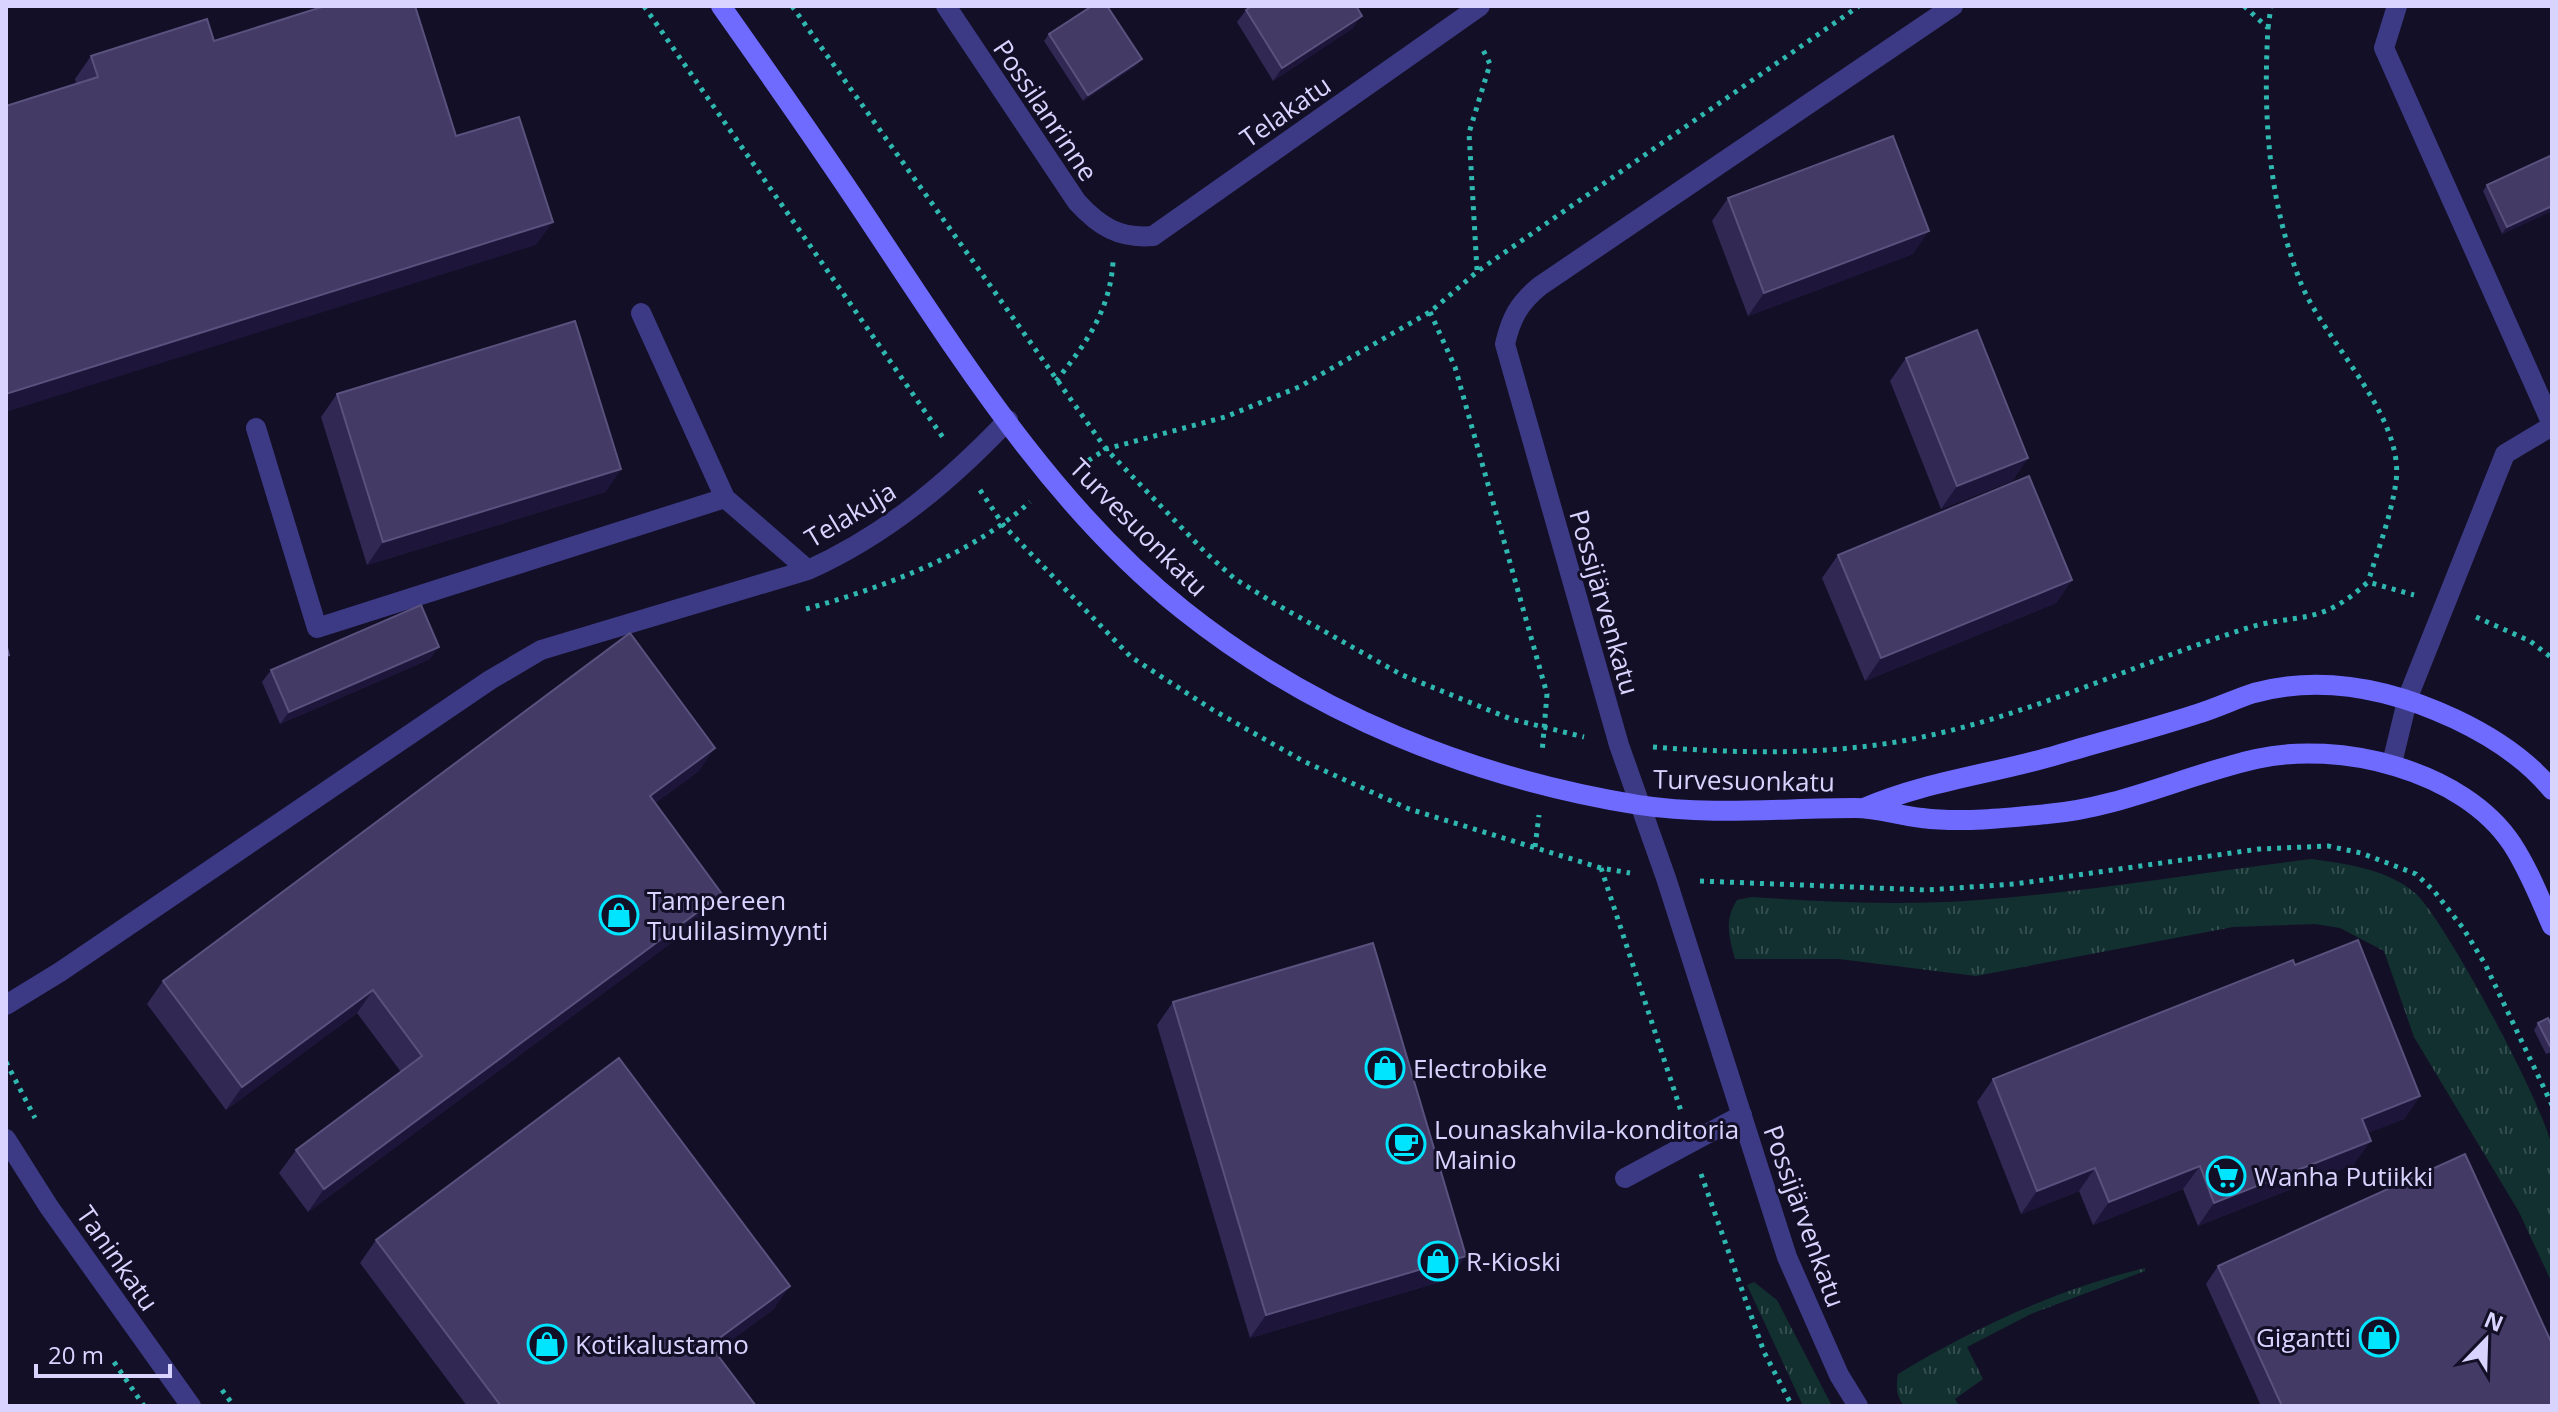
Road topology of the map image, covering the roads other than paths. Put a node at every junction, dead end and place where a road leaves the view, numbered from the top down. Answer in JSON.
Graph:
{"nodes":[{"id":1,"x":721,"y":6,"type":"edge"},
{"id":2,"x":946,"y":6,"type":"edge"},
{"id":3,"x":1953,"y":6,"type":"edge"},
{"id":4,"x":2397,"y":6,"type":"edge"},
{"id":5,"x":1473,"y":11,"type":"edge"},
{"id":6,"x":1114,"y":232,"type":"joint"},
{"id":7,"x":641,"y":313,"type":"dead end"},
{"id":8,"x":1008,"y":420,"type":"junction"},
{"id":9,"x":2552,"y":425,"type":"edge"},
{"id":10,"x":256,"y":428,"type":"dead end"},
{"id":11,"x":725,"y":498,"type":"junction"},
{"id":12,"x":808,"y":570,"type":"junction"},
{"id":13,"x":2408,"y":697,"type":"junction"},
{"id":14,"x":2392,"y":763,"type":"junction"},
{"id":15,"x":2552,"y":790,"type":"edge"},
{"id":16,"x":1640,"y":805,"type":"junction"},
{"id":17,"x":1864,"y":808,"type":"junction"},
{"id":18,"x":2552,"y":926,"type":"edge"},
{"id":19,"x":6,"y":1005,"type":"edge"},
{"id":20,"x":1742,"y":1115,"type":"junction"},
{"id":21,"x":6,"y":1139,"type":"edge"},
{"id":22,"x":1625,"y":1178,"type":"dead end"},
{"id":23,"x":191,"y":1406,"type":"edge"},
{"id":24,"x":1858,"y":1406,"type":"edge"}],
"edges":[{"from":1,"to":8,"type":"main road","name":"Turvesuonkatu"},
{"from":2,"to":6,"type":"street","name":"Possilanrinne"},
{"from":3,"to":16,"type":"street","name":"Possijärvenkatu"},
{"from":4,"to":9,"type":"street"},
{"from":5,"to":6,"type":"street","name":"Telakatu"},
{"from":7,"to":11,"type":"street"},
{"from":8,"to":12,"type":"street","name":"Telakuja"},
{"from":8,"to":16,"type":"main road","name":"Turvesuonkatu"},
{"from":9,"to":13,"type":"street"},
{"from":10,"to":11,"type":"street"},
{"from":11,"to":12,"type":"street"},
{"from":12,"to":19,"type":"street","name":"Telakuja"},
{"from":13,"to":14,"type":"street"},
{"from":13,"to":15,"type":"main road","name":"Turvesuonkatu"},
{"from":13,"to":17,"type":"main road","name":"Turvesuonkatu"},
{"from":14,"to":17,"type":"main road","name":"Turvesuonkatu"},
{"from":14,"to":18,"type":"main road","name":"Turvesuonkatu"},
{"from":16,"to":17,"type":"main road","name":"Turvesuonkatu"},
{"from":16,"to":20,"type":"street","name":"Possijärvenkatu"},
{"from":20,"to":22,"type":"street"},
{"from":20,"to":24,"type":"street","name":"Possijärvenkatu"},
{"from":21,"to":23,"type":"street","name":"Taninkatu"}]}
